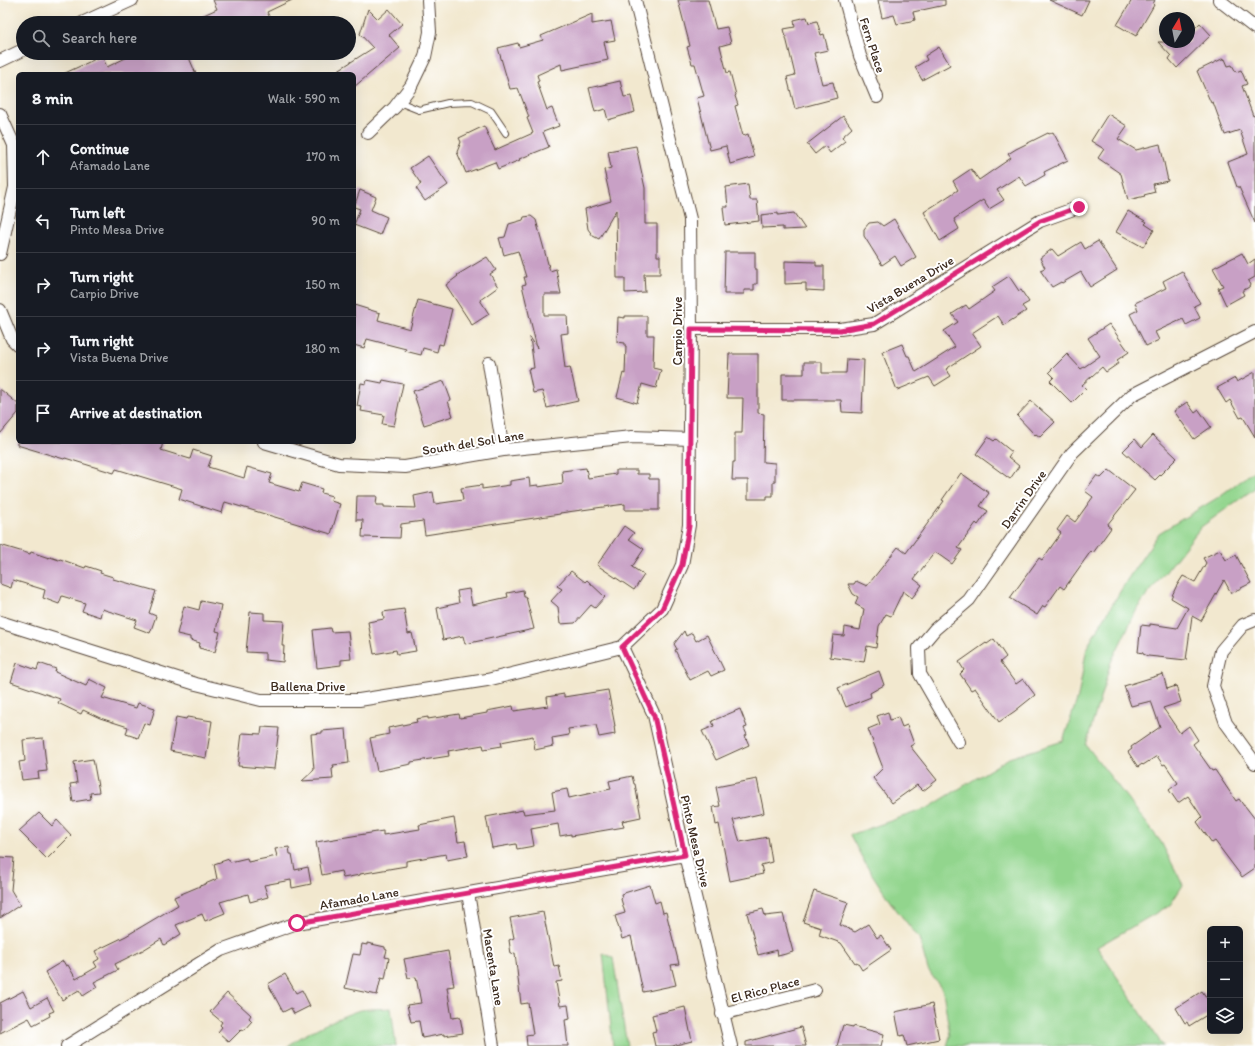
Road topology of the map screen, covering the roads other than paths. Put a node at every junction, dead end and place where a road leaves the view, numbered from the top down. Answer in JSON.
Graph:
{"nodes":[{"id":1,"x":132,"y":0,"type":"edge"},
{"id":2,"x":428,"y":0,"type":"edge"},
{"id":3,"x":635,"y":0,"type":"edge"},
{"id":4,"x":845,"y":0,"type":"edge"},
{"id":5,"x":1219,"y":0,"type":"edge"},
{"id":6,"x":97,"y":16,"type":"edge"},
{"id":7,"x":1255,"y":28,"type":"edge"},
{"id":8,"x":16,"y":53,"type":"edge"},
{"id":9,"x":0,"y":61,"type":"edge"},
{"id":10,"x":877,"y":97,"type":"dead end"},
{"id":11,"x":399,"y":102,"type":"junction"},
{"id":12,"x":0,"y":114,"type":"edge"},
{"id":13,"x":368,"y":134,"type":"dead end"},
{"id":14,"x":506,"y":134,"type":"dead end"},
{"id":15,"x":1079,"y":207,"type":"dead end"},
{"id":16,"x":0,"y":254,"type":"edge"},
{"id":17,"x":0,"y":310,"type":"edge"},
{"id":18,"x":691,"y":329,"type":"junction"},
{"id":19,"x":1255,"y":332,"type":"edge"},
{"id":20,"x":16,"y":343,"type":"edge"},
{"id":21,"x":489,"y":363,"type":"dead end"},
{"id":22,"x":691,"y":439,"type":"junction"},
{"id":23,"x":271,"y":444,"type":"edge"},
{"id":24,"x":503,"y":450,"type":"junction"},
{"id":25,"x":1255,"y":620,"type":"edge"},
{"id":26,"x":0,"y":622,"type":"edge"},
{"id":27,"x":622,"y":647,"type":"junction"},
{"id":28,"x":959,"y":742,"type":"dead end"},
{"id":29,"x":1255,"y":763,"type":"edge"},
{"id":30,"x":685,"y":855,"type":"junction"},
{"id":31,"x":468,"y":893,"type":"junction"},
{"id":32,"x":816,"y":990,"type":"dead end"},
{"id":33,"x":722,"y":1014,"type":"junction"},
{"id":34,"x":67,"y":1046,"type":"edge"},
{"id":35,"x":493,"y":1046,"type":"edge"},
{"id":36,"x":731,"y":1046,"type":"edge"}],
"edges":[{"from":1,"to":6,"type":"street"},
{"from":2,"to":11,"type":"street"},
{"from":3,"to":18,"type":"street","name":"Carpio Drive"},
{"from":4,"to":10,"type":"street","name":"Fern Place"},
{"from":5,"to":7,"type":"street"},
{"from":8,"to":9,"type":"street"},
{"from":11,"to":13,"type":"street"},
{"from":11,"to":14,"type":"lane"},
{"from":12,"to":16,"type":"street"},
{"from":15,"to":18,"type":"street","name":"Vista Buena Drive"},
{"from":17,"to":20,"type":"street"},
{"from":18,"to":22,"type":"street","name":"Carpio Drive"},
{"from":19,"to":28,"type":"street","name":"Darrin Drive"},
{"from":21,"to":24,"type":"street"},
{"from":22,"to":24,"type":"street","name":"South del Sol Lane"},
{"from":22,"to":27,"type":"street","name":"Carpio Drive"},
{"from":23,"to":24,"type":"street","name":"South del Sol Lane"},
{"from":25,"to":29,"type":"street"},
{"from":26,"to":27,"type":"street","name":"Ballena Drive"},
{"from":27,"to":30,"type":"street","name":"Pinto Mesa Drive"},
{"from":30,"to":31,"type":"street","name":"Afamado Lane"},
{"from":30,"to":33,"type":"street","name":"Pinto Mesa Drive"},
{"from":31,"to":34,"type":"street","name":"Afamado Lane"},
{"from":31,"to":35,"type":"street","name":"Macenta Lane"},
{"from":32,"to":33,"type":"street","name":"El Rico Place"},
{"from":33,"to":36,"type":"street","name":"Pinto Mesa Drive"}]}
